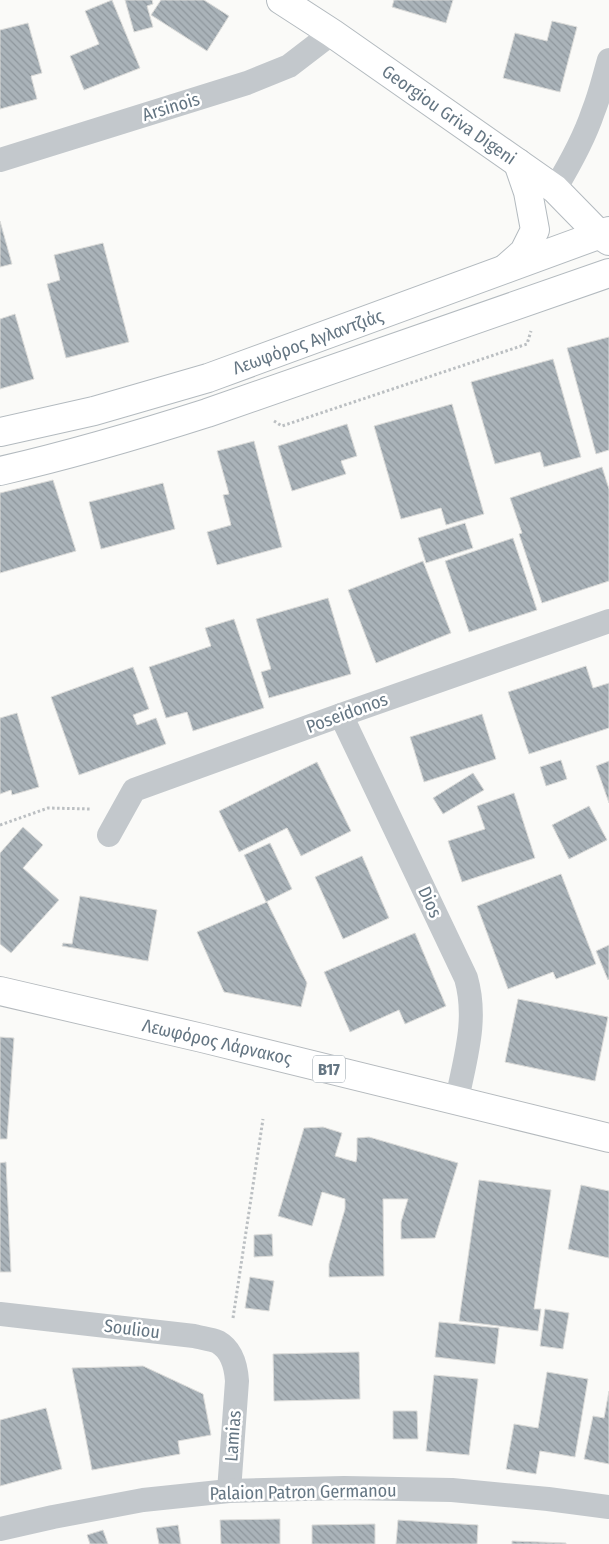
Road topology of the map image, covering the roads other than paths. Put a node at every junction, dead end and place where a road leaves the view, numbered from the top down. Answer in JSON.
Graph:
{"nodes":[{"id":1,"x":281,"y":0,"type":"edge"},
{"id":2,"x":332,"y":33,"type":"junction"},
{"id":3,"x":609,"y":60,"type":"edge"},
{"id":4,"x":0,"y":160,"type":"edge"},
{"id":5,"x":518,"y":163,"type":"junction"},
{"id":6,"x":555,"y":189,"type":"junction"},
{"id":7,"x":606,"y":236,"type":"edge"},
{"id":8,"x":505,"y":269,"type":"junction"},
{"id":9,"x":609,"y":273,"type":"edge"},
{"id":10,"x":0,"y":432,"type":"edge"},
{"id":11,"x":0,"y":471,"type":"edge"},
{"id":12,"x":609,"y":622,"type":"edge"},
{"id":13,"x":341,"y":714,"type":"junction"},
{"id":14,"x":109,"y":835,"type":"dead end"},
{"id":15,"x":0,"y":991,"type":"edge"},
{"id":16,"x":457,"y":1100,"type":"junction"},
{"id":17,"x":609,"y":1138,"type":"edge"},
{"id":18,"x":0,"y":1314,"type":"edge"},
{"id":19,"x":237,"y":1381,"type":"joint"},
{"id":20,"x":229,"y":1490,"type":"junction"},
{"id":21,"x":609,"y":1507,"type":"edge"},
{"id":22,"x":0,"y":1529,"type":"edge"}],
"edges":[{"from":1,"to":2,"type":"main road","name":"Georgiou Griva Digeni"},
{"from":2,"to":4,"type":"street","name":"Arsinois"},
{"from":2,"to":5,"type":"main road","name":"Georgiou Griva Digeni"},
{"from":3,"to":6,"type":"street"},
{"from":5,"to":6,"type":"main road","name":"Georgiou Griva Digeni"},
{"from":5,"to":8,"type":"main road"},
{"from":6,"to":7,"type":"main road","name":"Georgiou Griva Digeni"},
{"from":7,"to":8,"type":"main road","name":"Λεωφόρος Αγλαντζιάς"},
{"from":8,"to":10,"type":"main road","name":"Λεωφόρος Αγλαντζιάς"},
{"from":9,"to":11,"type":"main road","name":"Λεωφόρος Αγλαντζιάς"},
{"from":12,"to":13,"type":"street","name":"Poseidonos"},
{"from":13,"to":14,"type":"street","name":"Poseidonos"},
{"from":13,"to":16,"type":"street","name":"Dios"},
{"from":15,"to":16,"type":"main road","name":"Λεωφόρος Λάρνακος","number":"B17"},
{"from":16,"to":17,"type":"main road","name":"Λεωφόρος Λάρνακος","number":"B17"},
{"from":18,"to":19,"type":"street","name":"Souliou"},
{"from":19,"to":20,"type":"street","name":"Lamias"},
{"from":20,"to":21,"type":"street","name":"Palaion Patron Germanou"},
{"from":20,"to":22,"type":"street","name":"Palaion Patron Germanou"}]}
